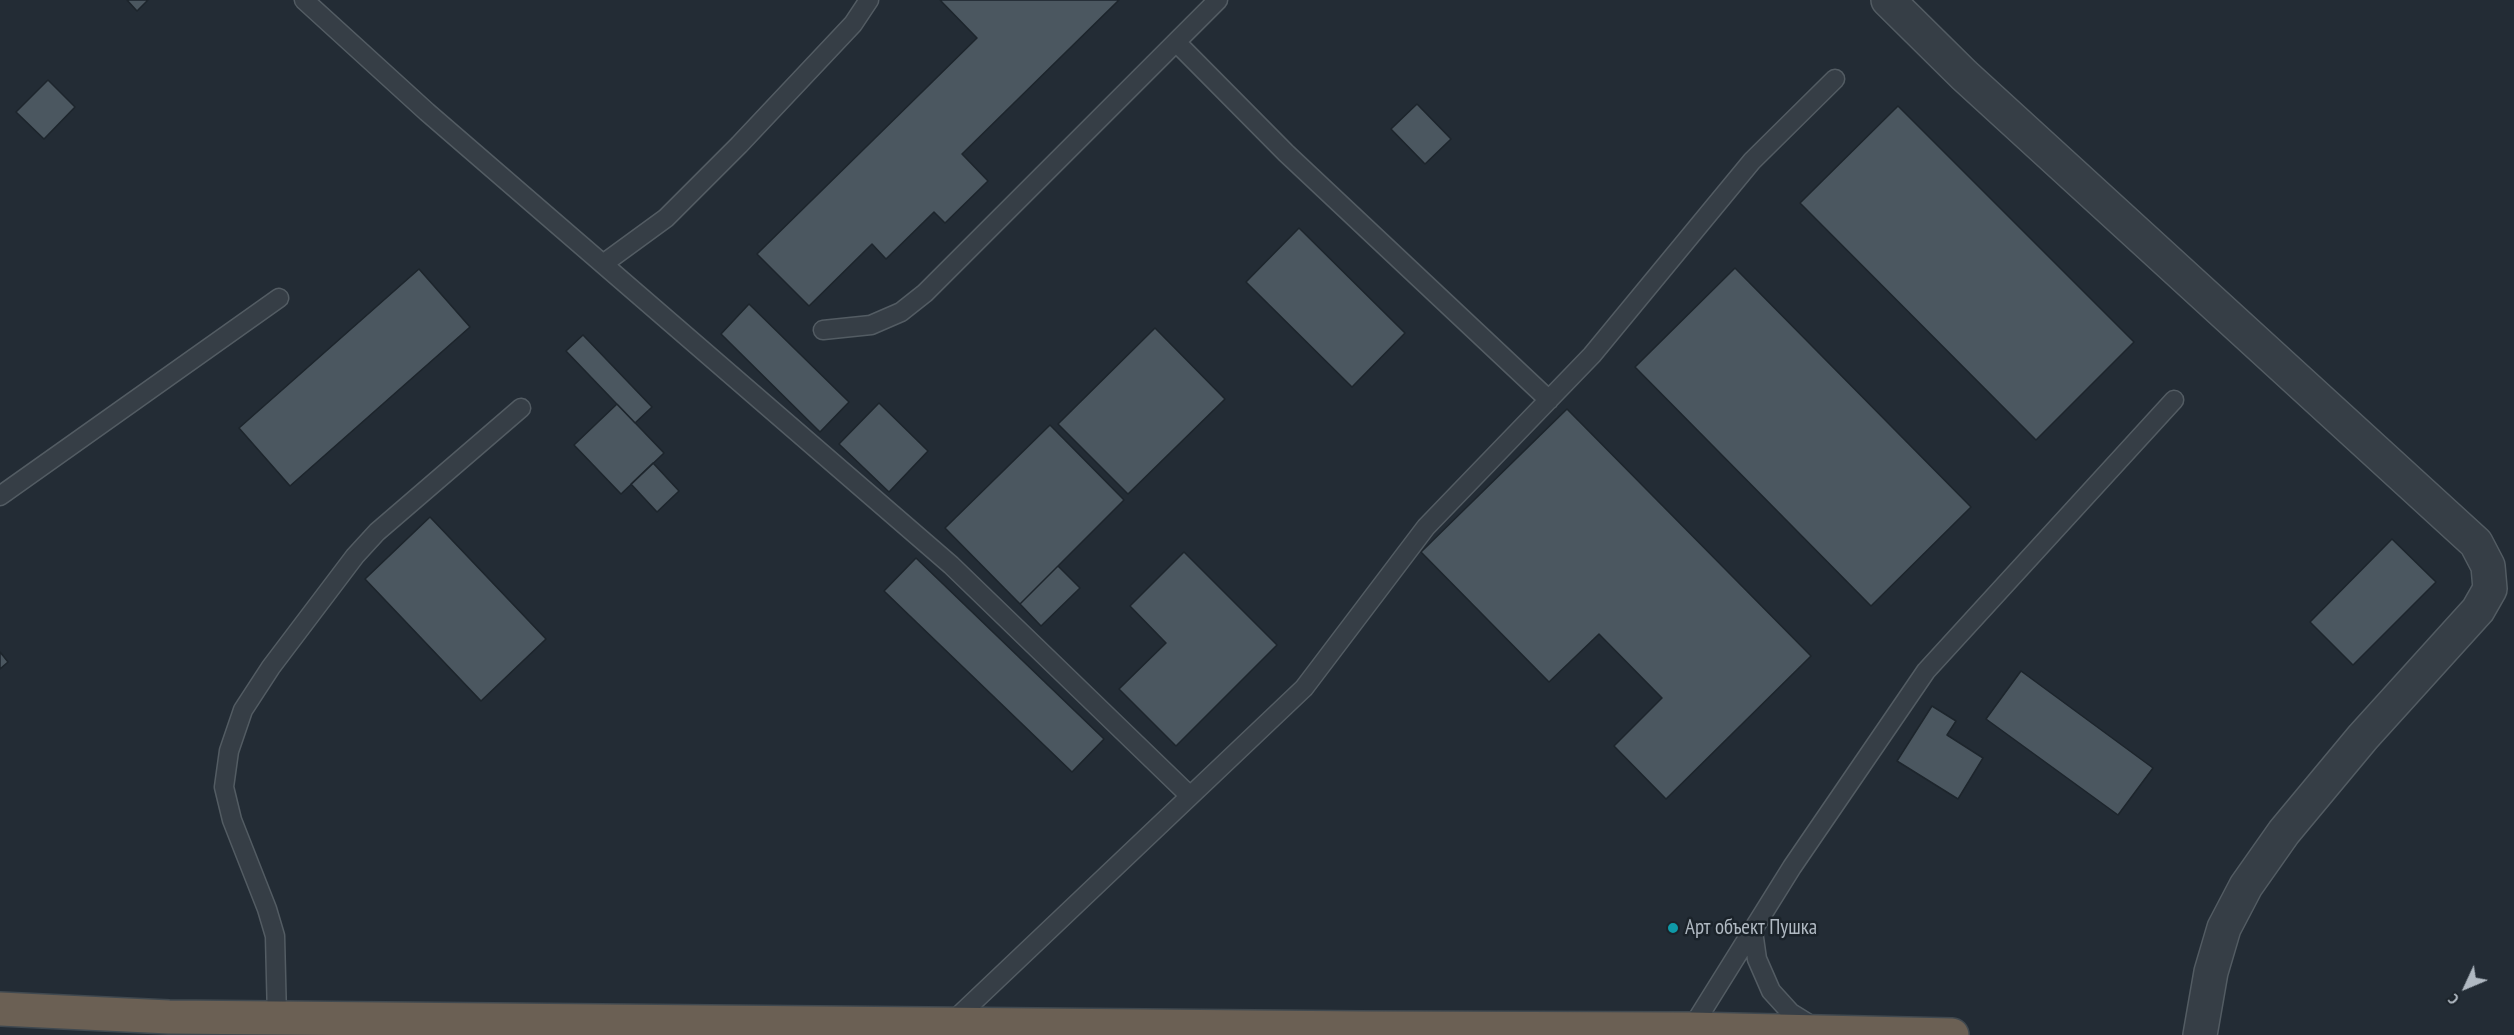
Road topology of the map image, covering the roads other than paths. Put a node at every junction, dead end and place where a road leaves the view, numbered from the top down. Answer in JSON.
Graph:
{"nodes":[{"id":1,"x":304,"y":0,"type":"edge"},
{"id":2,"x":869,"y":0,"type":"edge"},
{"id":3,"x":1218,"y":0,"type":"edge"},
{"id":4,"x":1888,"y":0,"type":"edge"},
{"id":5,"x":1177,"y":43,"type":"junction"},
{"id":6,"x":1834,"y":79,"type":"dead end"},
{"id":7,"x":603,"y":264,"type":"junction"},
{"id":8,"x":279,"y":297,"type":"dead end"},
{"id":9,"x":823,"y":330,"type":"dead end"},
{"id":10,"x":1549,"y":400,"type":"junction"},
{"id":11,"x":2174,"y":400,"type":"dead end"},
{"id":12,"x":521,"y":408,"type":"dead end"},
{"id":13,"x":0,"y":496,"type":"edge"},
{"id":14,"x":1189,"y":795,"type":"junction"},
{"id":15,"x":1753,"y":931,"type":"junction"},
{"id":16,"x":0,"y":1009,"type":"edge"},
{"id":17,"x":278,"y":1018,"type":"junction"},
{"id":18,"x":949,"y":1024,"type":"junction"},
{"id":19,"x":1691,"y":1029,"type":"junction"},
{"id":20,"x":1364,"y":1032,"type":"edge"},
{"id":21,"x":1830,"y":1032,"type":"junction"},
{"id":22,"x":1952,"y":1035,"type":"edge"},
{"id":23,"x":2200,"y":1035,"type":"edge"}],
"edges":[{"from":1,"to":7,"type":"lane"},
{"from":2,"to":7,"type":"lane"},
{"from":3,"to":5,"type":"lane"},
{"from":4,"to":23,"type":"street"},
{"from":5,"to":9,"type":"lane"},
{"from":5,"to":10,"type":"lane"},
{"from":6,"to":10,"type":"lane"},
{"from":7,"to":14,"type":"lane"},
{"from":8,"to":13,"type":"lane"},
{"from":10,"to":14,"type":"lane"},
{"from":11,"to":15,"type":"lane"},
{"from":12,"to":17,"type":"lane"},
{"from":14,"to":18,"type":"lane"},
{"from":15,"to":19,"type":"lane"},
{"from":15,"to":21,"type":"lane"},
{"from":16,"to":17,"type":"highway"},
{"from":17,"to":18,"type":"highway"},
{"from":18,"to":20,"type":"highway"},
{"from":19,"to":20,"type":"highway"},
{"from":19,"to":21,"type":"highway"},
{"from":21,"to":22,"type":"highway"}]}
